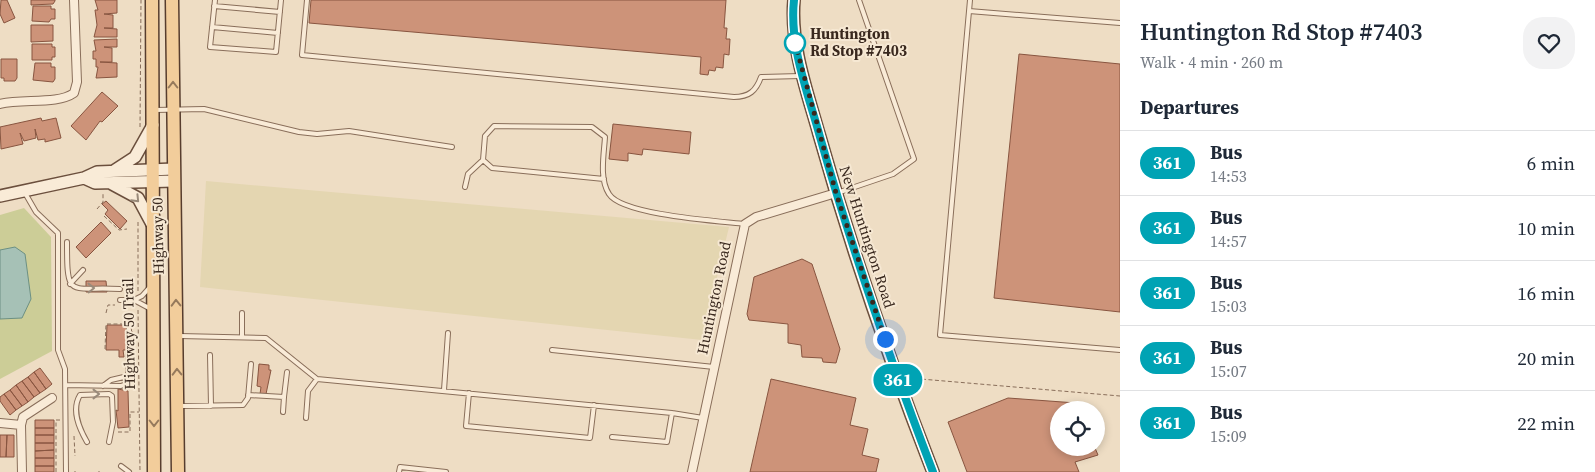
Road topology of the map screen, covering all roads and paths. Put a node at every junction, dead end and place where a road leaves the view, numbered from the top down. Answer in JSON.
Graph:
{"nodes":[{"id":1,"x":74,"y":0,"type":"edge"},
{"id":2,"x":141,"y":0,"type":"edge"},
{"id":3,"x":152,"y":0,"type":"edge"},
{"id":4,"x":172,"y":0,"type":"edge"},
{"id":5,"x":215,"y":0,"type":"edge"},
{"id":6,"x":281,"y":0,"type":"edge"},
{"id":7,"x":308,"y":0,"type":"edge"},
{"id":8,"x":859,"y":0,"type":"edge"},
{"id":9,"x":970,"y":0,"type":"edge"},
{"id":10,"x":794,"y":3,"type":"edge"},
{"id":11,"x":214,"y":6,"type":"junction"},
{"id":12,"x":969,"y":11,"type":"junction"},
{"id":13,"x":280,"y":12,"type":"junction"},
{"id":14,"x":1120,"y":23,"type":"edge"},
{"id":15,"x":212,"y":27,"type":"junction"},
{"id":16,"x":278,"y":33,"type":"junction"},
{"id":17,"x":803,"y":76,"type":"junction"},
{"id":18,"x":0,"y":104,"type":"edge"},
{"id":19,"x":173,"y":109,"type":"junction"},
{"id":20,"x":153,"y":110,"type":"junction"},
{"id":21,"x":153,"y":125,"type":"junction"},
{"id":22,"x":140,"y":133,"type":"dead end"},
{"id":23,"x":452,"y":147,"type":"dead end"},
{"id":24,"x":483,"y":160,"type":"junction"},
{"id":25,"x":153,"y":175,"type":"junction"},
{"id":26,"x":174,"y":175,"type":"junction"},
{"id":27,"x":111,"y":177,"type":"junction"},
{"id":28,"x":604,"y":179,"type":"junction"},
{"id":29,"x":465,"y":187,"type":"dead end"},
{"id":30,"x":24,"y":191,"type":"junction"},
{"id":31,"x":836,"y":193,"type":"junction"},
{"id":32,"x":103,"y":194,"type":"dead end"},
{"id":33,"x":0,"y":196,"type":"edge"},
{"id":34,"x":97,"y":209,"type":"dead end"},
{"id":35,"x":138,"y":213,"type":"dead end"},
{"id":36,"x":104,"y":216,"type":"dead end"},
{"id":37,"x":745,"y":224,"type":"junction"},
{"id":38,"x":154,"y":226,"type":"junction"},
{"id":39,"x":126,"y":229,"type":"dead end"},
{"id":40,"x":67,"y":242,"type":"dead end"},
{"id":41,"x":83,"y":270,"type":"dead end"},
{"id":42,"x":154,"y":279,"type":"junction"},
{"id":43,"x":70,"y":284,"type":"junction"},
{"id":44,"x":120,"y":289,"type":"dead end"},
{"id":45,"x":120,"y":300,"type":"dead end"},
{"id":46,"x":137,"y":300,"type":"junction"},
{"id":47,"x":154,"y":313,"type":"junction"},
{"id":48,"x":242,"y":313,"type":"dead end"},
{"id":49,"x":128,"y":318,"type":"dead end"},
{"id":50,"x":125,"y":324,"type":"dead end"},
{"id":51,"x":133,"y":324,"type":"dead end"},
{"id":52,"x":138,"y":324,"type":"junction"},
{"id":53,"x":129,"y":332,"type":"dead end"},
{"id":54,"x":448,"y":333,"type":"dead end"},
{"id":55,"x":176,"y":336,"type":"junction"},
{"id":56,"x":242,"y":337,"type":"junction"},
{"id":57,"x":129,"y":343,"type":"dead end"},
{"id":58,"x":105,"y":348,"type":"dead end"},
{"id":59,"x":552,"y":350,"type":"dead end"},
{"id":60,"x":1120,"y":350,"type":"edge"},
{"id":61,"x":210,"y":355,"type":"dead end"},
{"id":62,"x":252,"y":364,"type":"dead end"},
{"id":63,"x":714,"y":367,"type":"junction"},
{"id":64,"x":287,"y":372,"type":"dead end"},
{"id":65,"x":898,"y":377,"type":"junction"},
{"id":66,"x":317,"y":379,"type":"junction"},
{"id":67,"x":66,"y":385,"type":"junction"},
{"id":68,"x":444,"y":390,"type":"junction"},
{"id":69,"x":469,"y":393,"type":"junction"},
{"id":70,"x":248,"y":395,"type":"junction"},
{"id":71,"x":1120,"y":396,"type":"edge"},
{"id":72,"x":284,"y":397,"type":"junction"},
{"id":73,"x":52,"y":398,"type":"dead end"},
{"id":74,"x":594,"y":405,"type":"junction"},
{"id":75,"x":177,"y":406,"type":"junction"},
{"id":76,"x":211,"y":406,"type":"junction"},
{"id":77,"x":140,"y":412,"type":"junction"},
{"id":78,"x":283,"y":412,"type":"dead end"},
{"id":79,"x":672,"y":412,"type":"junction"},
{"id":80,"x":60,"y":416,"type":"dead end"},
{"id":81,"x":306,"y":418,"type":"dead end"},
{"id":82,"x":703,"y":418,"type":"junction"},
{"id":83,"x":0,"y":423,"type":"edge"},
{"id":84,"x":21,"y":425,"type":"junction"},
{"id":85,"x":115,"y":432,"type":"dead end"},
{"id":86,"x":74,"y":436,"type":"dead end"},
{"id":87,"x":612,"y":436,"type":"dead end"},
{"id":88,"x":87,"y":442,"type":"dead end"},
{"id":89,"x":109,"y":442,"type":"dead end"},
{"id":90,"x":75,"y":456,"type":"dead end"},
{"id":91,"x":121,"y":466,"type":"dead end"},
{"id":92,"x":22,"y":472,"type":"edge"},
{"id":93,"x":56,"y":472,"type":"edge"},
{"id":94,"x":66,"y":472,"type":"edge"},
{"id":95,"x":129,"y":472,"type":"edge"},
{"id":96,"x":140,"y":472,"type":"edge"},
{"id":97,"x":154,"y":472,"type":"edge"},
{"id":98,"x":178,"y":472,"type":"edge"},
{"id":99,"x":399,"y":472,"type":"edge"},
{"id":100,"x":446,"y":472,"type":"edge"},
{"id":101,"x":692,"y":472,"type":"edge"},
{"id":102,"x":933,"y":472,"type":"edge"}],
"edges":[{"from":1,"to":18,"type":"street"},
{"from":2,"to":22,"type":"path"},
{"from":3,"to":20,"type":"main road","name":"Highway 50"},
{"from":19,"to":4,"type":"main road","name":"Highway 50","one_way":true},
{"from":5,"to":11,"type":"lane"},
{"from":6,"to":13,"type":"lane"},
{"from":7,"to":17,"type":"lane"},
{"from":8,"to":31,"type":"lane"},
{"from":9,"to":12,"type":"lane"},
{"from":10,"to":17,"type":"street","name":"New Huntington Road"},
{"from":11,"to":13,"type":"lane"},
{"from":11,"to":15,"type":"lane"},
{"from":12,"to":14,"type":"lane"},
{"from":12,"to":60,"type":"lane"},
{"from":13,"to":16,"type":"lane"},
{"from":15,"to":16,"type":"lane"},
{"from":15,"to":16,"type":"lane"},
{"from":17,"to":31,"type":"street","name":"New Huntington Road"},
{"from":19,"to":20,"type":"lane"},
{"from":19,"to":23,"type":"lane"},
{"from":19,"to":26,"type":"main road","name":"Highway 50"},
{"from":20,"to":21,"type":"main road","name":"Highway 50"},
{"from":21,"to":25,"type":"main road","name":"Highway 50"},
{"from":21,"to":27,"type":"street"},
{"from":24,"to":28,"type":"lane"},
{"from":24,"to":28,"type":"lane"},
{"from":24,"to":29,"type":"lane"},
{"from":25,"to":26,"type":"street"},
{"from":25,"to":27,"type":"street"},
{"from":25,"to":38,"type":"main road","name":"Highway 50"},
{"from":55,"to":26,"type":"main road","name":"Highway 50","one_way":true},
{"from":27,"to":30,"type":"street"},
{"from":27,"to":38,"type":"street","one_way":true},
{"from":28,"to":37,"type":"lane"},
{"from":30,"to":33,"type":"street"},
{"from":30,"to":67,"type":"lane"},
{"from":31,"to":37,"type":"street","name":"Huntington Road"},
{"from":31,"to":65,"type":"street","name":"New Huntington Road"},
{"from":32,"to":34,"type":"path"},
{"from":35,"to":46,"type":"path","name":"Highway 50 Trail"},
{"from":36,"to":39,"type":"path"},
{"from":37,"to":63,"type":"street","name":"Huntington Road"},
{"from":38,"to":42,"type":"main road","name":"Highway 50"},
{"from":40,"to":43,"type":"lane"},
{"from":41,"to":43,"type":"lane"},
{"from":42,"to":46,"type":"lane"},
{"from":42,"to":47,"type":"main road","name":"Highway 50"},
{"from":43,"to":44,"type":"lane","one_way":true},
{"from":45,"to":46,"type":"lane"},
{"from":46,"to":47,"type":"lane"},
{"from":46,"to":52,"type":"path","name":"Highway 50 Trail"},
{"from":47,"to":97,"type":"main road","name":"Highway 50","one_way":true},
{"from":48,"to":56,"type":"lane"},
{"from":49,"to":53,"type":"lane"},
{"from":50,"to":58,"type":"path"},
{"from":51,"to":52,"type":"path"},
{"from":52,"to":77,"type":"path","name":"Highway 50 Trail"},
{"from":54,"to":68,"type":"lane"},
{"from":55,"to":56,"type":"lane"},
{"from":75,"to":55,"type":"main road","name":"Highway 50","one_way":true},
{"from":56,"to":66,"type":"lane"},
{"from":57,"to":67,"type":"lane"},
{"from":59,"to":63,"type":"lane"},
{"from":61,"to":76,"type":"lane"},
{"from":62,"to":70,"type":"lane"},
{"from":63,"to":82,"type":"street","name":"Huntington Road"},
{"from":64,"to":72,"type":"lane"},
{"from":65,"to":71,"type":"path"},
{"from":65,"to":102,"type":"street","name":"New Huntington Road"},
{"from":66,"to":68,"type":"lane"},
{"from":66,"to":81,"type":"lane"},
{"from":67,"to":94,"type":"lane"},
{"from":68,"to":69,"type":"lane"},
{"from":69,"to":74,"type":"lane"},
{"from":69,"to":74,"type":"lane"},
{"from":70,"to":72,"type":"lane"},
{"from":70,"to":76,"type":"lane"},
{"from":72,"to":78,"type":"lane"},
{"from":73,"to":84,"type":"street"},
{"from":74,"to":79,"type":"lane"},
{"from":75,"to":76,"type":"lane"},
{"from":75,"to":98,"type":"main road","name":"Highway 50"},
{"from":77,"to":85,"type":"path"},
{"from":77,"to":96,"type":"path","name":"Highway 50 Trail"},
{"from":79,"to":82,"type":"lane"},
{"from":79,"to":87,"type":"lane"},
{"from":80,"to":93,"type":"path"},
{"from":82,"to":101,"type":"street","name":"Huntington Road"},
{"from":83,"to":84,"type":"street"},
{"from":84,"to":92,"type":"street"},
{"from":86,"to":90,"type":"path"},
{"from":88,"to":89,"type":"lane","one_way":true},
{"from":91,"to":95,"type":"lane"},
{"from":99,"to":100,"type":"lane"}]}
